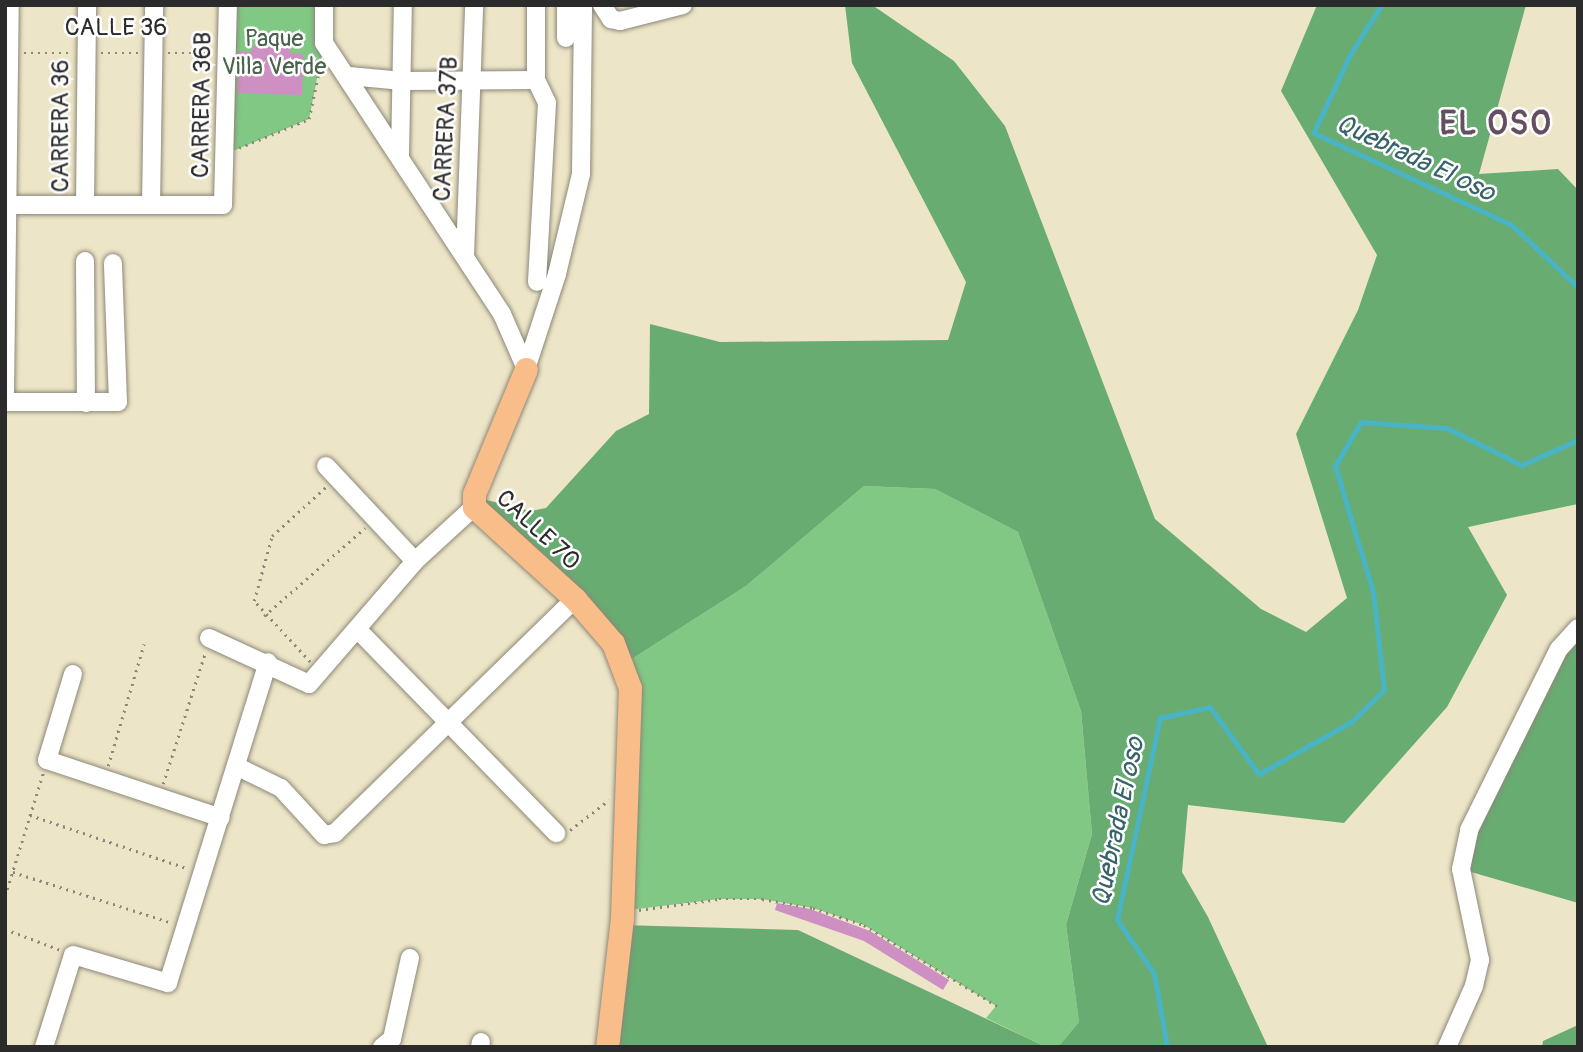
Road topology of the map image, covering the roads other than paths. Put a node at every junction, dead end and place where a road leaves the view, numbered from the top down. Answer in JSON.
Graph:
{"nodes":[{"id":1,"x":10,"y":5,"type":"edge"},
{"id":2,"x":87,"y":5,"type":"edge"},
{"id":3,"x":154,"y":5,"type":"edge"},
{"id":4,"x":228,"y":5,"type":"edge"},
{"id":5,"x":324,"y":5,"type":"edge"},
{"id":6,"x":403,"y":5,"type":"edge"},
{"id":7,"x":474,"y":5,"type":"edge"},
{"id":8,"x":536,"y":5,"type":"edge"},
{"id":9,"x":566,"y":5,"type":"edge"},
{"id":10,"x":583,"y":5,"type":"edge"},
{"id":11,"x":602,"y":5,"type":"edge"},
{"id":12,"x":683,"y":5,"type":"edge"},
{"id":13,"x":566,"y":38,"type":"dead end"},
{"id":14,"x":349,"y":76,"type":"junction"},
{"id":15,"x":403,"y":80,"type":"junction"},
{"id":16,"x":536,"y":80,"type":"junction"},
{"id":17,"x":474,"y":82,"type":"junction"},
{"id":18,"x":400,"y":155,"type":"junction"},
{"id":19,"x":85,"y":205,"type":"junction"},
{"id":20,"x":152,"y":205,"type":"junction"},
{"id":21,"x":8,"y":209,"type":"edge"},
{"id":22,"x":465,"y":256,"type":"junction"},
{"id":23,"x":85,"y":261,"type":"dead end"},
{"id":24,"x":113,"y":263,"type":"dead end"},
{"id":25,"x":537,"y":282,"type":"dead end"},
{"id":26,"x":526,"y":369,"type":"junction"},
{"id":27,"x":6,"y":375,"type":"edge"},
{"id":28,"x":5,"y":392,"type":"edge"},
{"id":29,"x":5,"y":401,"type":"edge"},
{"id":30,"x":86,"y":403,"type":"junction"},
{"id":31,"x":331,"y":472,"type":"road end"},
{"id":32,"x":474,"y":507,"type":"junction"},
{"id":33,"x":415,"y":561,"type":"junction"},
{"id":34,"x":575,"y":599,"type":"junction"},
{"id":35,"x":1578,"y":628,"type":"edge"},
{"id":36,"x":358,"y":630,"type":"junction"},
{"id":37,"x":209,"y":638,"type":"road end"},
{"id":38,"x":268,"y":662,"type":"junction"},
{"id":39,"x":73,"y":674,"type":"dead end"},
{"id":40,"x":446,"y":724,"type":"junction"},
{"id":41,"x":236,"y":765,"type":"junction"},
{"id":42,"x":221,"y":818,"type":"junction"},
{"id":43,"x":556,"y":833,"type":"road end"},
{"id":44,"x":410,"y":958,"type":"dead end"},
{"id":45,"x":44,"y":1047,"type":"edge"},
{"id":46,"x":382,"y":1047,"type":"edge"},
{"id":47,"x":607,"y":1047,"type":"edge"},
{"id":48,"x":1447,"y":1047,"type":"edge"}],
"edges":[{"from":1,"to":21,"type":"street"},
{"from":2,"to":19,"type":"street","name":"CARRERA 36"},
{"from":3,"to":20,"type":"street"},
{"from":4,"to":20,"type":"street","name":"CARRERA 36B"},
{"from":5,"to":14,"type":"street"},
{"from":6,"to":15,"type":"street"},
{"from":7,"to":17,"type":"street","name":"CARRERA 37B"},
{"from":8,"to":16,"type":"street"},
{"from":9,"to":13,"type":"street"},
{"from":10,"to":26,"type":"street","name":"CALLE 70"},
{"from":11,"to":12,"type":"street"},
{"from":14,"to":15,"type":"street"},
{"from":14,"to":18,"type":"street"},
{"from":15,"to":17,"type":"street"},
{"from":15,"to":18,"type":"street"},
{"from":16,"to":17,"type":"street"},
{"from":16,"to":25,"type":"street"},
{"from":17,"to":22,"type":"street","name":"CARRERA 37B"},
{"from":18,"to":22,"type":"street"},
{"from":19,"to":20,"type":"street"},
{"from":19,"to":21,"type":"street"},
{"from":21,"to":27,"type":"street"},
{"from":22,"to":26,"type":"street"},
{"from":23,"to":30,"type":"street"},
{"from":24,"to":30,"type":"street"},
{"from":26,"to":32,"type":"main road","name":"CALLE 70"},
{"from":27,"to":28,"type":"street"},
{"from":29,"to":30,"type":"street"},
{"from":31,"to":33,"type":"street"},
{"from":32,"to":33,"type":"street"},
{"from":32,"to":34,"type":"main road","name":"CALLE 70"},
{"from":33,"to":36,"type":"street"},
{"from":34,"to":40,"type":"street"},
{"from":34,"to":47,"type":"main road","name":"CALLE 70"},
{"from":35,"to":48,"type":"street"},
{"from":36,"to":38,"type":"street"},
{"from":36,"to":40,"type":"street"},
{"from":37,"to":38,"type":"street"},
{"from":38,"to":41,"type":"street"},
{"from":39,"to":42,"type":"street"},
{"from":40,"to":41,"type":"street"},
{"from":40,"to":43,"type":"street"},
{"from":41,"to":42,"type":"street"},
{"from":42,"to":45,"type":"street"},
{"from":44,"to":46,"type":"street"}]}
